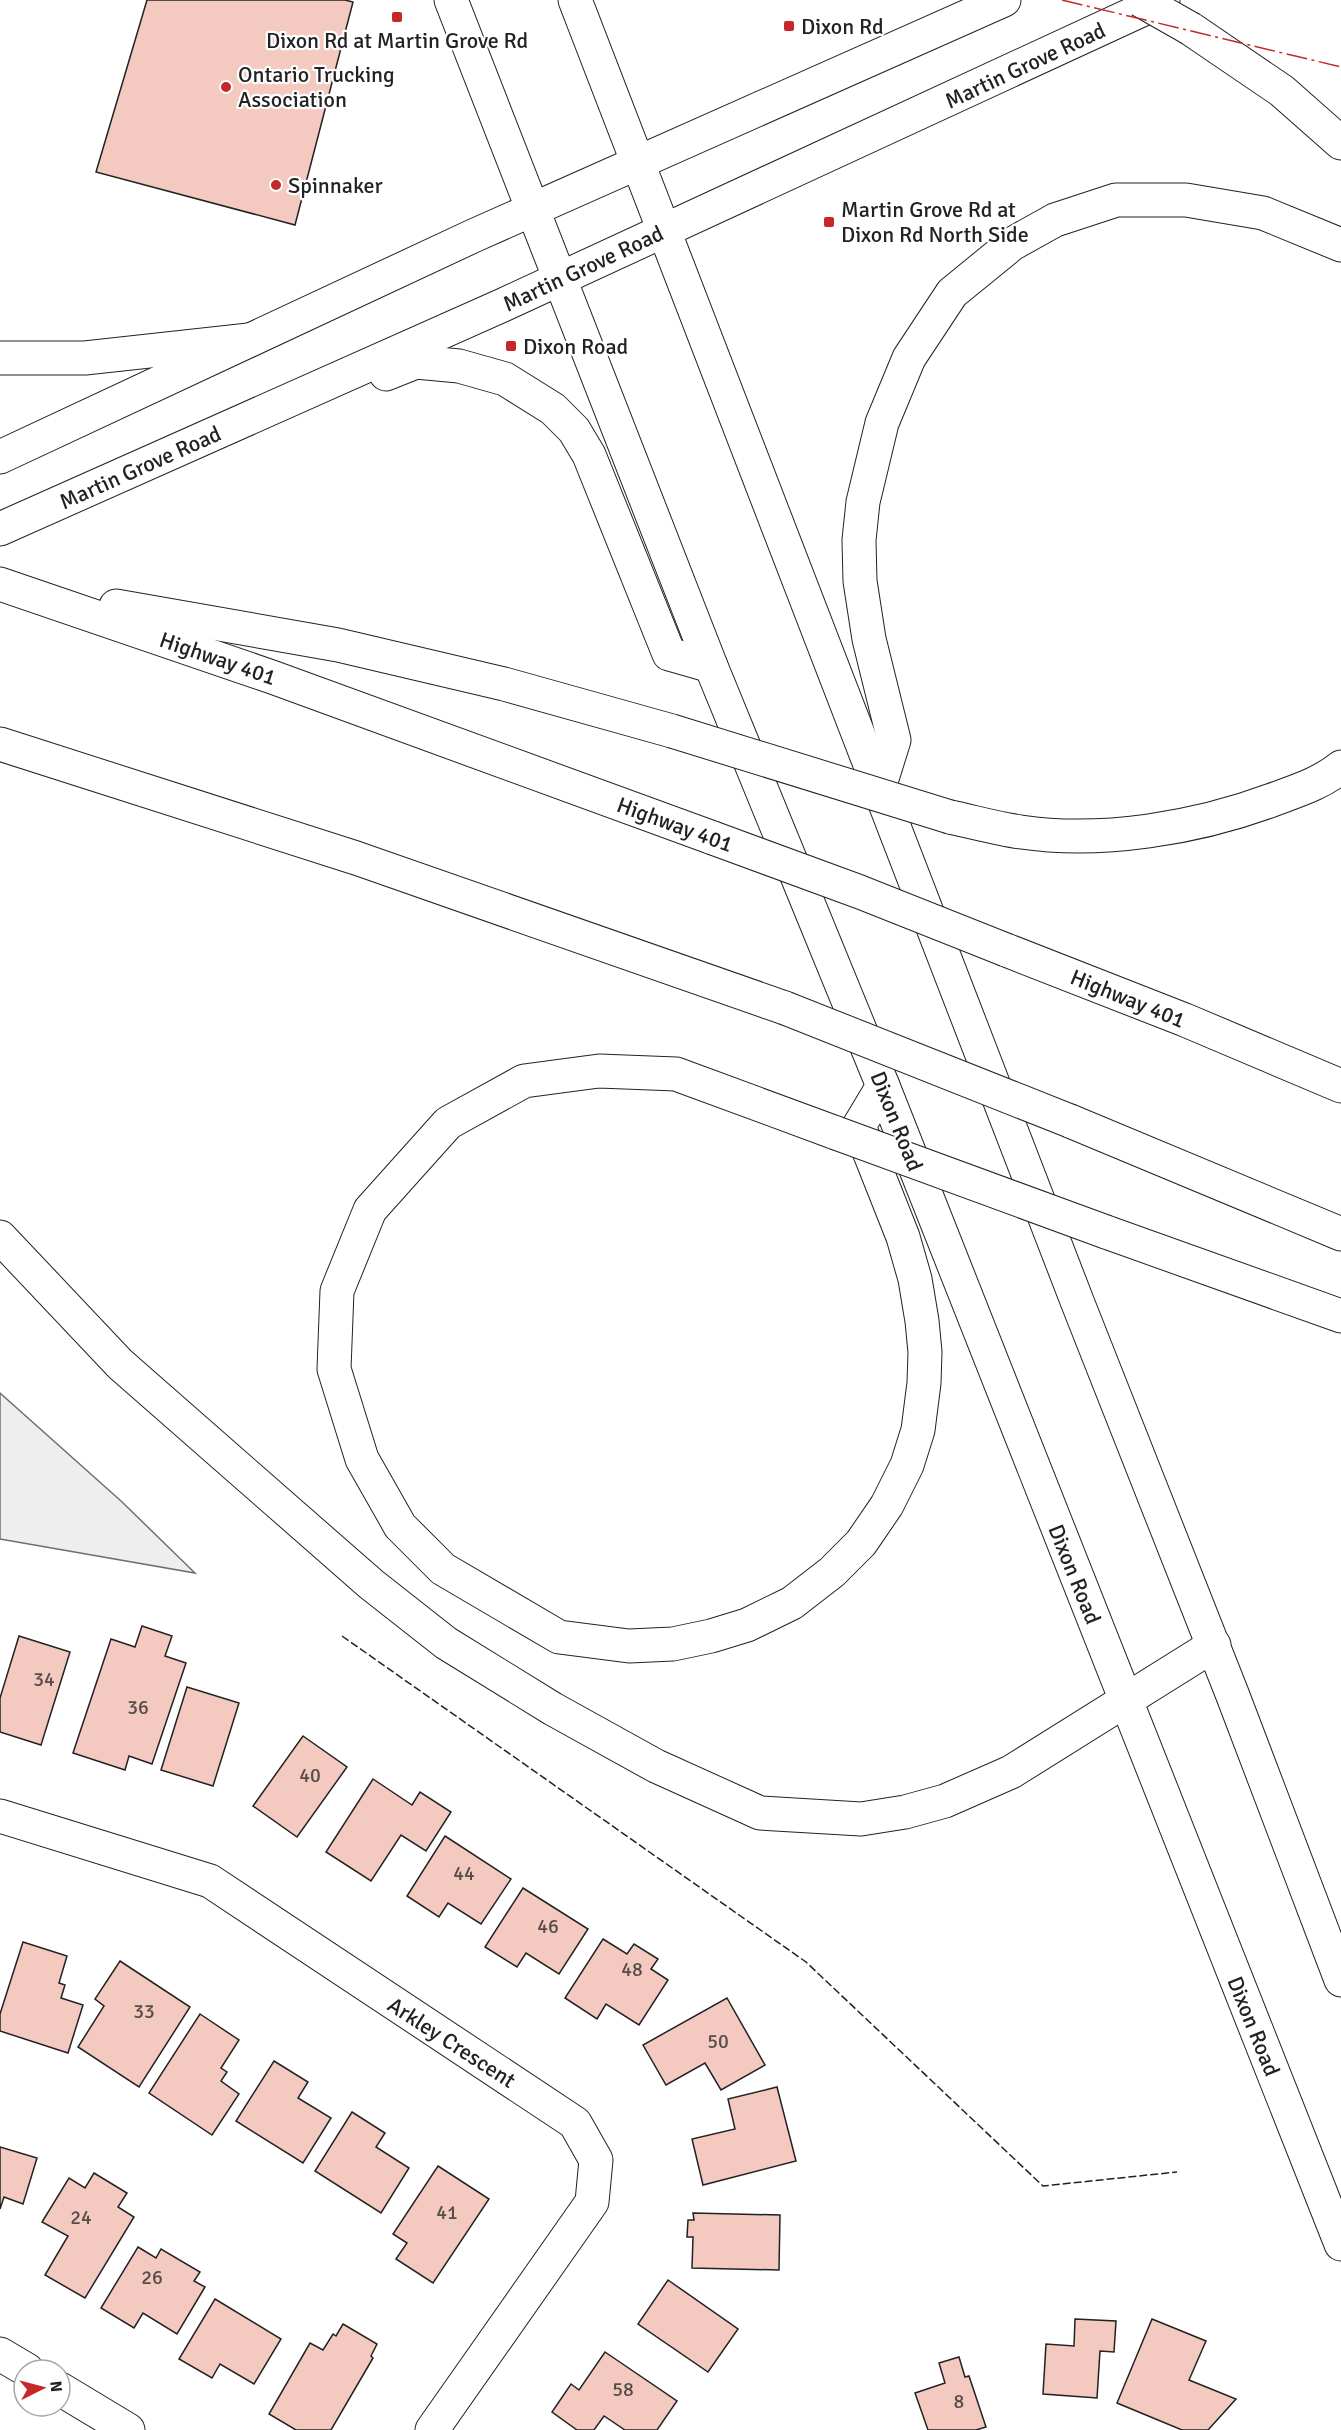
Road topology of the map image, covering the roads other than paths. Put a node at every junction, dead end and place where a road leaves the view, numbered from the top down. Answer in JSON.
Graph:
{"nodes":[{"id":1,"x":452,"y":0,"type":"edge"},
{"id":2,"x":575,"y":0,"type":"edge"},
{"id":3,"x":1004,"y":0,"type":"edge"},
{"id":4,"x":1140,"y":0,"type":"edge"},
{"id":5,"x":1163,"y":0,"type":"edge"},
{"id":6,"x":1341,"y":143,"type":"edge"},
{"id":7,"x":638,"y":163,"type":"junction"},
{"id":8,"x":533,"y":209,"type":"junction"},
{"id":9,"x":664,"y":231,"type":"junction"},
{"id":10,"x":1341,"y":245,"type":"edge"},
{"id":11,"x":559,"y":279,"type":"junction"},
{"id":12,"x":249,"y":340,"type":"junction"},
{"id":13,"x":0,"y":358,"type":"edge"},
{"id":14,"x":313,"y":390,"type":"junction"},
{"id":15,"x":0,"y":457,"type":"edge"},
{"id":16,"x":0,"y":528,"type":"edge"},
{"id":17,"x":7,"y":586,"type":"edge"},
{"id":18,"x":711,"y":666,"type":"junction"},
{"id":19,"x":0,"y":744,"type":"edge"},
{"id":20,"x":1341,"y":767,"type":"edge"},
{"id":21,"x":880,"y":785,"type":"junction"},
{"id":22,"x":883,"y":1086,"type":"junction"},
{"id":23,"x":1341,"y":1086,"type":"edge"},
{"id":24,"x":1341,"y":1234,"type":"edge"},
{"id":25,"x":0,"y":1237,"type":"edge"},
{"id":26,"x":1341,"y":1316,"type":"edge"},
{"id":27,"x":1214,"y":1645,"type":"junction"},
{"id":28,"x":1126,"y":1700,"type":"junction"},
{"id":29,"x":0,"y":1816,"type":"edge"},
{"id":30,"x":1341,"y":1980,"type":"edge"},
{"id":31,"x":1341,"y":2244,"type":"edge"},
{"id":32,"x":72,"y":2397,"type":"edge"},
{"id":33,"x":128,"y":2430,"type":"edge"},
{"id":34,"x":432,"y":2430,"type":"edge"}],
"edges":[{"from":1,"to":8,"type":"main road","name":"Dixon Road"},
{"from":2,"to":7,"type":"main road"},
{"from":3,"to":7,"type":"main road"},
{"from":4,"to":6,"type":"main road","bridge":true},
{"from":5,"to":9,"type":"main road","name":"Martin Grove Road"},
{"from":7,"to":8,"type":"main road"},
{"from":7,"to":9,"type":"main road"},
{"from":8,"to":11,"type":"main road","name":"Dixon Road"},
{"from":8,"to":12,"type":"main road"},
{"from":9,"to":11,"type":"main road","name":"Martin Grove Road"},
{"from":9,"to":21,"type":"main road"},
{"from":10,"to":21,"type":"main road"},
{"from":11,"to":14,"type":"main road","name":"Martin Grove Road"},
{"from":11,"to":18,"type":"main road","name":"Dixon Road"},
{"from":12,"to":13,"type":"main road"},
{"from":12,"to":15,"type":"main road"},
{"from":14,"to":16,"type":"main road","name":"Martin Grove Road"},
{"from":14,"to":18,"type":"main road"},
{"from":17,"to":20,"type":"main road","bridge":true},
{"from":17,"to":23,"type":"main road","name":"Highway 401","bridge":true},
{"from":18,"to":22,"type":"main road","name":"Dixon Road"},
{"from":19,"to":24,"type":"main road","bridge":true},
{"from":21,"to":27,"type":"main road"},
{"from":22,"to":26,"type":"main road","bridge":true},
{"from":22,"to":28,"type":"main road","name":"Dixon Road"},
{"from":25,"to":28,"type":"main road"},
{"from":27,"to":28,"type":"main road"},
{"from":27,"to":30,"type":"main road"},
{"from":28,"to":31,"type":"main road","name":"Dixon Road"},
{"from":29,"to":34,"type":"main road","name":"Arkley Crescent"},
{"from":32,"to":33,"type":"main road"}]}
